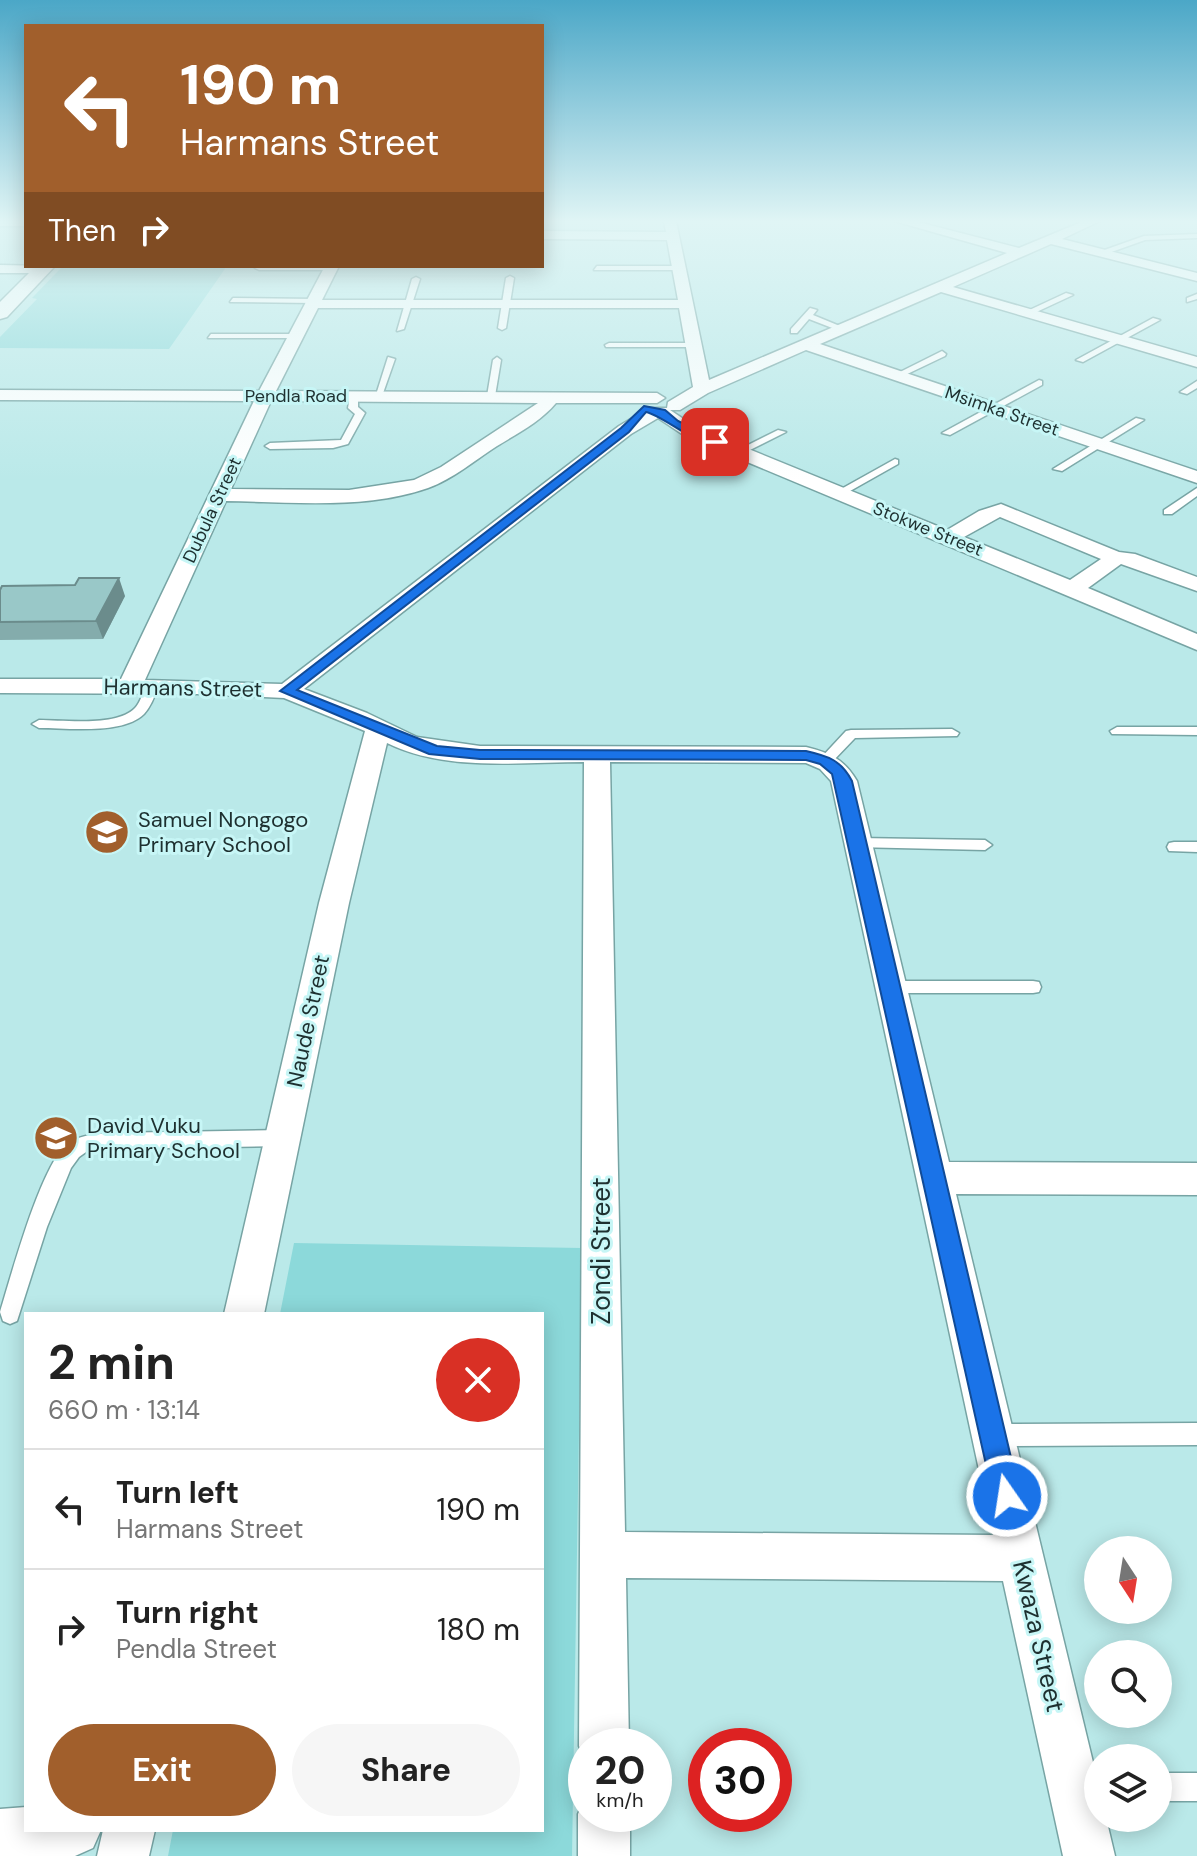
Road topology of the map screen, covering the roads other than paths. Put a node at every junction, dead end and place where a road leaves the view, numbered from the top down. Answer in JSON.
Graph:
{"nodes":[{"id":1,"x":311,"y":308,"type":"edge"},
{"id":2,"x":407,"y":308,"type":"edge"},
{"id":3,"x":505,"y":308,"type":"edge"},
{"id":4,"x":685,"y":308,"type":"edge"},
{"id":5,"x":892,"y":308,"type":"edge"},
{"id":6,"x":1009,"y":308,"type":"edge"},
{"id":7,"x":1040,"y":308,"type":"edge"},
{"id":8,"x":1027,"y":313,"type":"junction"},
{"id":9,"x":1156,"y":320,"type":"dead end"},
{"id":10,"x":502,"y":328,"type":"dead end"},
{"id":11,"x":400,"y":329,"type":"dead end"},
{"id":12,"x":843,"y":329,"type":"junction"},
{"id":13,"x":794,"y":331,"type":"dead end"},
{"id":14,"x":211,"y":336,"type":"dead end"},
{"id":15,"x":297,"y":336,"type":"junction"},
{"id":16,"x":1119,"y":340,"type":"junction"},
{"id":17,"x":609,"y":345,"type":"dead end"},
{"id":18,"x":693,"y":345,"type":"junction"},
{"id":19,"x":807,"y":345,"type":"junction"},
{"id":20,"x":942,"y":354,"type":"dead end"},
{"id":21,"x":391,"y":359,"type":"dead end"},
{"id":22,"x":497,"y":360,"type":"dead end"},
{"id":23,"x":1080,"y":360,"type":"dead end"},
{"id":24,"x":1197,"y":362,"type":"edge"},
{"id":25,"x":898,"y":375,"type":"junction"},
{"id":26,"x":1039,"y":383,"type":"dead end"},
{"id":27,"x":1197,"y":384,"type":"edge"},
{"id":28,"x":699,"y":390,"type":"junction"},
{"id":29,"x":1184,"y":392,"type":"dead end"},
{"id":30,"x":0,"y":395,"type":"edge"},
{"id":31,"x":265,"y":396,"type":"junction"},
{"id":32,"x":354,"y":396,"type":"junction"},
{"id":33,"x":378,"y":396,"type":"junction"},
{"id":34,"x":491,"y":396,"type":"junction"},
{"id":35,"x":553,"y":396,"type":"junction"},
{"id":36,"x":656,"y":406,"type":"junction"},
{"id":37,"x":993,"y":408,"type":"junction"},
{"id":38,"x":1139,"y":420,"type":"dead end"},
{"id":39,"x":781,"y":432,"type":"dead end"},
{"id":40,"x":947,"y":433,"type":"dead end"},
{"id":41,"x":1100,"y":444,"type":"junction"},
{"id":42,"x":270,"y":446,"type":"dead end"},
{"id":43,"x":739,"y":452,"type":"junction"},
{"id":44,"x":895,"y":462,"type":"dead end"},
{"id":45,"x":1058,"y":469,"type":"dead end"},
{"id":46,"x":1197,"y":477,"type":"edge"},
{"id":47,"x":1197,"y":491,"type":"edge"},
{"id":48,"x":839,"y":493,"type":"junction"},
{"id":49,"x":219,"y":495,"type":"junction"},
{"id":50,"x":1168,"y":512,"type":"dead end"},
{"id":51,"x":949,"y":538,"type":"junction"},
{"id":52,"x":1116,"y":558,"type":"junction"},
{"id":53,"x":1197,"y":585,"type":"edge"},
{"id":54,"x":1072,"y":589,"type":"junction"},
{"id":55,"x":1197,"y":643,"type":"edge"},
{"id":56,"x":0,"y":686,"type":"edge"},
{"id":57,"x":141,"y":686,"type":"junction"},
{"id":58,"x":287,"y":691,"type":"junction"},
{"id":59,"x":39,"y":724,"type":"dead end"},
{"id":60,"x":378,"y":729,"type":"junction"},
{"id":61,"x":1117,"y":731,"type":"dead end"},
{"id":62,"x":1197,"y":731,"type":"edge"},
{"id":63,"x":952,"y":733,"type":"dead end"},
{"id":64,"x":597,"y":756,"type":"junction"},
{"id":65,"x":829,"y":762,"type":"junction"},
{"id":66,"x":858,"y":843,"type":"junction"},
{"id":67,"x":985,"y":845,"type":"dead end"},
{"id":68,"x":1174,"y":847,"type":"dead end"},
{"id":69,"x":1197,"y":847,"type":"edge"},
{"id":70,"x":890,"y":987,"type":"junction"},
{"id":71,"x":1033,"y":987,"type":"dead end"},
{"id":72,"x":283,"y":1138,"type":"junction"},
{"id":73,"x":933,"y":1178,"type":"junction"},
{"id":74,"x":1197,"y":1179,"type":"edge"},
{"id":75,"x":244,"y":1312,"type":"edge"},
{"id":76,"x":10,"y":1314,"type":"dead end"},
{"id":77,"x":1197,"y":1434,"type":"edge"},
{"id":78,"x":993,"y":1435,"type":"junction"},
{"id":79,"x":604,"y":1555,"type":"junction"},
{"id":80,"x":1021,"y":1558,"type":"junction"},
{"id":81,"x":604,"y":1728,"type":"edge"},
{"id":82,"x":1084,"y":1779,"type":"edge"},
{"id":83,"x":1172,"y":1787,"type":"edge"},
{"id":84,"x":1197,"y":1787,"type":"edge"},
{"id":85,"x":45,"y":1832,"type":"edge"},
{"id":86,"x":129,"y":1832,"type":"edge"},
{"id":87,"x":604,"y":1832,"type":"edge"},
{"id":88,"x":1088,"y":1832,"type":"edge"},
{"id":89,"x":0,"y":1835,"type":"edge"},
{"id":90,"x":123,"y":1856,"type":"edge"},
{"id":91,"x":604,"y":1856,"type":"edge"},
{"id":92,"x":1089,"y":1856,"type":"edge"}],
"edges":[{"from":1,"to":15,"type":"street","name":"Dubula Street"},
{"from":2,"to":11,"type":"lane"},
{"from":3,"to":10,"type":"lane"},
{"from":4,"to":18,"type":"street"},
{"from":5,"to":12,"type":"street"},
{"from":6,"to":8,"type":"street"},
{"from":7,"to":8,"type":"lane"},
{"from":8,"to":16,"type":"street"},
{"from":9,"to":16,"type":"lane"},
{"from":12,"to":13,"type":"lane"},
{"from":12,"to":19,"type":"street"},
{"from":14,"to":15,"type":"lane"},
{"from":15,"to":31,"type":"street","name":"Dubula Street"},
{"from":16,"to":23,"type":"lane"},
{"from":16,"to":24,"type":"street"},
{"from":17,"to":18,"type":"lane"},
{"from":18,"to":28,"type":"street"},
{"from":19,"to":25,"type":"street","name":"Msimka Street"},
{"from":19,"to":28,"type":"street"},
{"from":20,"to":25,"type":"lane"},
{"from":21,"to":33,"type":"lane"},
{"from":22,"to":34,"type":"lane"},
{"from":25,"to":37,"type":"street","name":"Msimka Street"},
{"from":26,"to":37,"type":"lane"},
{"from":27,"to":29,"type":"lane"},
{"from":28,"to":36,"type":"street"},
{"from":30,"to":31,"type":"street","name":"Pendla Road"},
{"from":31,"to":32,"type":"street","name":"Pendla Road"},
{"from":31,"to":49,"type":"street","name":"Dubula Street"},
{"from":32,"to":33,"type":"street","name":"Pendla Road"},
{"from":32,"to":42,"type":"lane"},
{"from":33,"to":34,"type":"street","name":"Pendla Road"},
{"from":34,"to":35,"type":"street","name":"Pendla Road"},
{"from":35,"to":36,"type":"street","name":"Pendla Road"},
{"from":35,"to":49,"type":"street"},
{"from":36,"to":43,"type":"street","name":"Stokwe Street"},
{"from":36,"to":58,"type":"street"},
{"from":37,"to":40,"type":"lane"},
{"from":37,"to":41,"type":"street","name":"Msimka Street"},
{"from":38,"to":41,"type":"lane"},
{"from":39,"to":43,"type":"lane"},
{"from":41,"to":45,"type":"lane"},
{"from":41,"to":46,"type":"street","name":"Msimka Street"},
{"from":43,"to":48,"type":"street","name":"Stokwe Street"},
{"from":44,"to":48,"type":"lane"},
{"from":47,"to":50,"type":"lane"},
{"from":48,"to":51,"type":"street","name":"Stokwe Street"},
{"from":49,"to":57,"type":"street","name":"Dubula Street"},
{"from":51,"to":52,"type":"street"},
{"from":51,"to":54,"type":"street","name":"Stokwe Street"},
{"from":52,"to":53,"type":"street"},
{"from":52,"to":54,"type":"street"},
{"from":54,"to":55,"type":"street","name":"Stokwe Street"},
{"from":56,"to":57,"type":"street","name":"Harmans Street"},
{"from":57,"to":58,"type":"street","name":"Harmans Street"},
{"from":57,"to":59,"type":"lane"},
{"from":58,"to":60,"type":"street","name":"Harmans Street"},
{"from":60,"to":64,"type":"street","name":"Harmans Street"},
{"from":60,"to":72,"type":"street","name":"Naude Street"},
{"from":61,"to":62,"type":"lane"},
{"from":63,"to":65,"type":"lane"},
{"from":64,"to":65,"type":"street","name":"Harmans Street"},
{"from":64,"to":79,"type":"street","name":"Zondi Street"},
{"from":65,"to":66,"type":"street","name":"Kwaza Street"},
{"from":66,"to":67,"type":"lane"},
{"from":66,"to":70,"type":"street","name":"Kwaza Street"},
{"from":68,"to":69,"type":"lane"},
{"from":70,"to":71,"type":"lane"},
{"from":70,"to":73,"type":"street","name":"Kwaza Street"},
{"from":72,"to":75,"type":"street","name":"Naude Street"},
{"from":72,"to":76,"type":"lane"},
{"from":73,"to":74,"type":"street"},
{"from":73,"to":78,"type":"street","name":"Kwaza Street"},
{"from":77,"to":78,"type":"lane"},
{"from":78,"to":80,"type":"street","name":"Kwaza Street"},
{"from":79,"to":80,"type":"street"},
{"from":79,"to":81,"type":"street","name":"Zondi Street"},
{"from":80,"to":82,"type":"street","name":"Kwaza Street"},
{"from":83,"to":84,"type":"lane"},
{"from":85,"to":89,"type":"street"},
{"from":86,"to":90,"type":"street"},
{"from":87,"to":91,"type":"street"},
{"from":88,"to":92,"type":"street","name":"Kwaza Street"}]}
